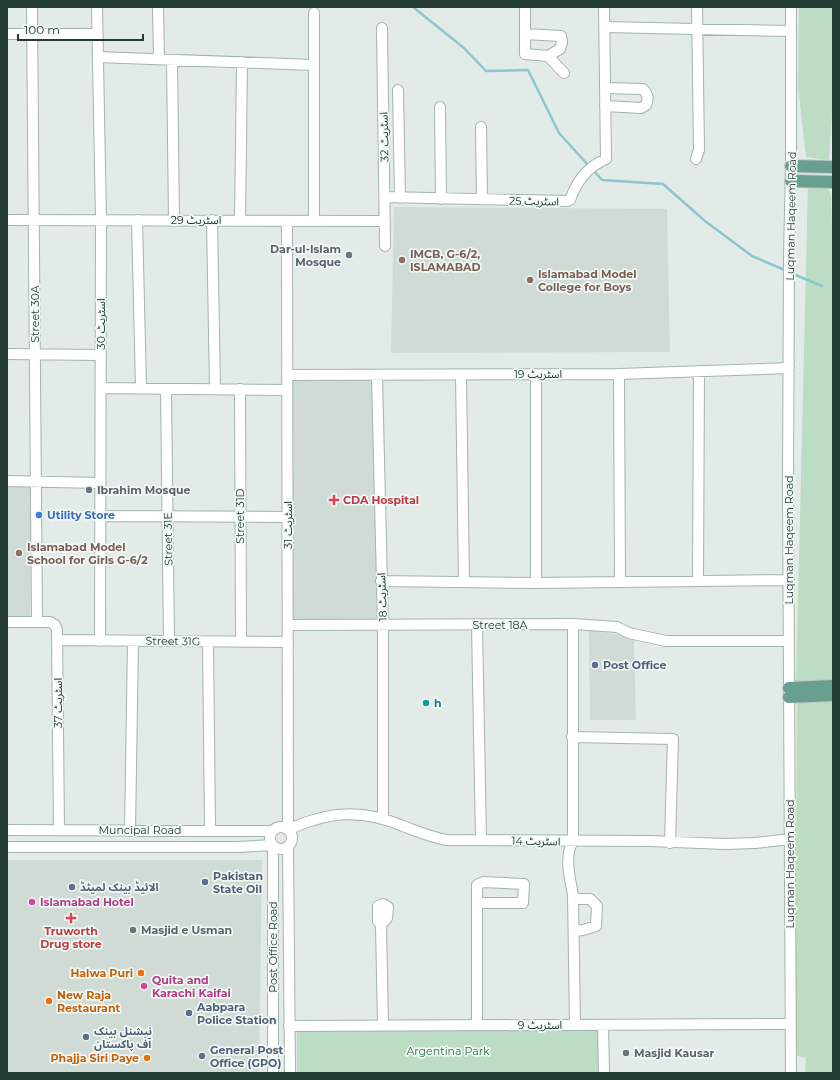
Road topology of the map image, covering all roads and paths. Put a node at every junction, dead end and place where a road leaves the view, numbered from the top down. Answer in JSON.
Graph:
{"nodes":[{"id":1,"x":32,"y":7,"type":"edge"},
{"id":2,"x":96,"y":7,"type":"edge"},
{"id":3,"x":158,"y":7,"type":"edge"},
{"id":4,"x":525,"y":7,"type":"edge"},
{"id":5,"x":604,"y":7,"type":"edge"},
{"id":6,"x":697,"y":7,"type":"edge"},
{"id":7,"x":791,"y":7,"type":"edge"},
{"id":8,"x":314,"y":13,"type":"dead end"},
{"id":9,"x":382,"y":28,"type":"dead end"},
{"id":10,"x":604,"y":28,"type":"junction"},
{"id":11,"x":698,"y":30,"type":"junction"},
{"id":12,"x":791,"y":31,"type":"junction"},
{"id":13,"x":7,"y":34,"type":"edge"},
{"id":14,"x":33,"y":34,"type":"junction"},
{"id":15,"x":97,"y":34,"type":"junction"},
{"id":16,"x":524,"y":34,"type":"junction"},
{"id":17,"x":548,"y":56,"type":"junction"},
{"id":18,"x":98,"y":57,"type":"junction"},
{"id":19,"x":159,"y":59,"type":"junction"},
{"id":20,"x":172,"y":60,"type":"junction"},
{"id":21,"x":242,"y":62,"type":"junction"},
{"id":22,"x":313,"y":64,"type":"junction"},
{"id":23,"x":564,"y":73,"type":"dead end"},
{"id":24,"x":605,"y":88,"type":"junction"},
{"id":25,"x":398,"y":90,"type":"dead end"},
{"id":26,"x":605,"y":106,"type":"junction"},
{"id":27,"x":440,"y":107,"type":"dead end"},
{"id":28,"x":481,"y":127,"type":"dead end"},
{"id":29,"x":696,"y":159,"type":"dead end"},
{"id":30,"x":792,"y":166,"type":"junction"},
{"id":31,"x":833,"y":167,"type":"edge"},
{"id":32,"x":791,"y":181,"type":"junction"},
{"id":33,"x":833,"y":182,"type":"edge"},
{"id":34,"x":385,"y":197,"type":"junction"},
{"id":35,"x":400,"y":198,"type":"junction"},
{"id":36,"x":441,"y":199,"type":"junction"},
{"id":37,"x":482,"y":200,"type":"junction"},
{"id":38,"x":7,"y":220,"type":"edge"},
{"id":39,"x":34,"y":220,"type":"junction"},
{"id":40,"x":101,"y":220,"type":"junction"},
{"id":41,"x":137,"y":220,"type":"junction"},
{"id":42,"x":174,"y":220,"type":"junction"},
{"id":43,"x":212,"y":220,"type":"junction"},
{"id":44,"x":240,"y":221,"type":"junction"},
{"id":45,"x":287,"y":221,"type":"junction"},
{"id":46,"x":314,"y":221,"type":"junction"},
{"id":47,"x":385,"y":221,"type":"junction"},
{"id":48,"x":385,"y":246,"type":"dead end"},
{"id":49,"x":7,"y":354,"type":"edge"},
{"id":50,"x":35,"y":354,"type":"junction"},
{"id":51,"x":101,"y":356,"type":"junction"},
{"id":52,"x":789,"y":368,"type":"junction"},
{"id":53,"x":698,"y":371,"type":"junction"},
{"id":54,"x":536,"y":374,"type":"junction"},
{"id":55,"x":619,"y":374,"type":"junction"},
{"id":56,"x":287,"y":375,"type":"junction"},
{"id":57,"x":461,"y":375,"type":"junction"},
{"id":58,"x":377,"y":376,"type":"junction"},
{"id":59,"x":101,"y":388,"type":"junction"},
{"id":60,"x":141,"y":388,"type":"junction"},
{"id":61,"x":166,"y":389,"type":"junction"},
{"id":62,"x":215,"y":389,"type":"junction"},
{"id":63,"x":240,"y":389,"type":"junction"},
{"id":64,"x":287,"y":390,"type":"junction"},
{"id":65,"x":7,"y":482,"type":"edge"},
{"id":66,"x":36,"y":482,"type":"junction"},
{"id":67,"x":100,"y":483,"type":"junction"},
{"id":68,"x":100,"y":516,"type":"junction"},
{"id":69,"x":168,"y":516,"type":"junction"},
{"id":70,"x":240,"y":517,"type":"junction"},
{"id":71,"x":288,"y":517,"type":"junction"},
{"id":72,"x":789,"y":580,"type":"junction"},
{"id":73,"x":381,"y":581,"type":"junction"},
{"id":74,"x":698,"y":581,"type":"junction"},
{"id":75,"x":464,"y":582,"type":"junction"},
{"id":76,"x":620,"y":582,"type":"junction"},
{"id":77,"x":536,"y":583,"type":"junction"},
{"id":78,"x":7,"y":622,"type":"edge"},
{"id":79,"x":37,"y":622,"type":"junction"},
{"id":80,"x":573,"y":624,"type":"junction"},
{"id":81,"x":288,"y":625,"type":"junction"},
{"id":82,"x":382,"y":625,"type":"junction"},
{"id":83,"x":477,"y":625,"type":"junction"},
{"id":84,"x":58,"y":640,"type":"junction"},
{"id":85,"x":100,"y":641,"type":"junction"},
{"id":86,"x":133,"y":641,"type":"junction"},
{"id":87,"x":170,"y":641,"type":"junction"},
{"id":88,"x":789,"y":641,"type":"junction"},
{"id":89,"x":208,"y":642,"type":"junction"},
{"id":90,"x":241,"y":642,"type":"junction"},
{"id":91,"x":288,"y":642,"type":"junction"},
{"id":92,"x":833,"y":686,"type":"edge"},
{"id":93,"x":789,"y":693,"type":"junction"},
{"id":94,"x":833,"y":695,"type":"edge"},
{"id":95,"x":572,"y":737,"type":"junction"},
{"id":96,"x":383,"y":818,"type":"junction"},
{"id":97,"x":7,"y":830,"type":"edge"},
{"id":98,"x":59,"y":830,"type":"junction"},
{"id":99,"x":210,"y":830,"type":"junction"},
{"id":100,"x":288,"y":830,"type":"junction"},
{"id":101,"x":130,"y":831,"type":"junction"},
{"id":102,"x":272,"y":831,"type":"junction"},
{"id":103,"x":790,"y":839,"type":"junction"},
{"id":104,"x":481,"y":840,"type":"junction"},
{"id":105,"x":573,"y":841,"type":"junction"},
{"id":106,"x":670,"y":843,"type":"junction"},
{"id":107,"x":273,"y":845,"type":"junction"},
{"id":108,"x":253,"y":846,"type":"junction"},
{"id":109,"x":288,"y":846,"type":"junction"},
{"id":110,"x":7,"y":847,"type":"edge"},
{"id":111,"x":273,"y":863,"type":"junction"},
{"id":112,"x":573,"y":897,"type":"junction"},
{"id":113,"x":477,"y":903,"type":"junction"},
{"id":114,"x":378,"y":915,"type":"dead end"},
{"id":115,"x":574,"y":931,"type":"junction"},
{"id":116,"x":791,"y":1024,"type":"junction"},
{"id":117,"x":383,"y":1025,"type":"junction"},
{"id":118,"x":477,"y":1025,"type":"junction"},
{"id":119,"x":576,"y":1025,"type":"junction"},
{"id":120,"x":603,"y":1025,"type":"junction"},
{"id":121,"x":289,"y":1026,"type":"junction"},
{"id":122,"x":272,"y":1073,"type":"edge"},
{"id":123,"x":290,"y":1073,"type":"edge"},
{"id":124,"x":604,"y":1073,"type":"edge"},
{"id":125,"x":791,"y":1073,"type":"edge"}],
"edges":[{"from":1,"to":14,"type":"street","name":"Street 30A"},
{"from":2,"to":15,"type":"street","name":"اسٹریٹ 30"},
{"from":3,"to":19,"type":"street"},
{"from":4,"to":16,"type":"street"},
{"from":5,"to":10,"type":"street","name":"اسٹریٹ 25"},
{"from":6,"to":11,"type":"street"},
{"from":7,"to":12,"type":"street","name":"Luqman Haqeem Road"},
{"from":8,"to":22,"type":"street"},
{"from":9,"to":34,"type":"street","name":"اسٹریٹ 32"},
{"from":10,"to":11,"type":"street"},
{"from":10,"to":24,"type":"street","name":"اسٹریٹ 25"},
{"from":11,"to":12,"type":"street"},
{"from":11,"to":29,"type":"street"},
{"from":12,"to":30,"type":"street","name":"Luqman Haqeem Road"},
{"from":13,"to":14,"type":"street"},
{"from":14,"to":15,"type":"street"},
{"from":14,"to":39,"type":"street","name":"Street 30A"},
{"from":15,"to":18,"type":"street","name":"اسٹریٹ 30"},
{"from":16,"to":17,"type":"street"},
{"from":16,"to":17,"type":"street"},
{"from":17,"to":23,"type":"street"},
{"from":18,"to":19,"type":"street"},
{"from":18,"to":40,"type":"street","name":"اسٹریٹ 30"},
{"from":19,"to":20,"type":"street"},
{"from":20,"to":21,"type":"street"},
{"from":20,"to":42,"type":"street"},
{"from":21,"to":22,"type":"street"},
{"from":21,"to":44,"type":"street"},
{"from":22,"to":46,"type":"street"},
{"from":24,"to":26,"type":"street","name":"اسٹریٹ 25"},
{"from":24,"to":26,"type":"street"},
{"from":25,"to":35,"type":"street"},
{"from":26,"to":37,"type":"street","name":"اسٹریٹ 25"},
{"from":27,"to":36,"type":"street"},
{"from":28,"to":37,"type":"street"},
{"from":30,"to":31,"type":"main road"},
{"from":30,"to":32,"type":"street","name":"Luqman Haqeem Road"},
{"from":32,"to":33,"type":"main road"},
{"from":32,"to":52,"type":"street","name":"Luqman Haqeem Road"},
{"from":34,"to":35,"type":"street","name":"اسٹریٹ 25"},
{"from":34,"to":47,"type":"street","name":"اسٹریٹ 32"},
{"from":35,"to":36,"type":"street","name":"اسٹریٹ 25"},
{"from":36,"to":37,"type":"street","name":"اسٹریٹ 25"},
{"from":38,"to":39,"type":"street","name":"اسٹریٹ 29"},
{"from":39,"to":40,"type":"street","name":"اسٹریٹ 29"},
{"from":39,"to":50,"type":"street","name":"Street 30A"},
{"from":40,"to":41,"type":"street","name":"اسٹریٹ 29"},
{"from":40,"to":51,"type":"street","name":"اسٹریٹ 30"},
{"from":41,"to":42,"type":"street","name":"اسٹریٹ 29"},
{"from":41,"to":60,"type":"street"},
{"from":42,"to":43,"type":"street","name":"اسٹریٹ 29"},
{"from":43,"to":44,"type":"street","name":"اسٹریٹ 29"},
{"from":43,"to":62,"type":"street"},
{"from":44,"to":45,"type":"street","name":"اسٹریٹ 29"},
{"from":45,"to":46,"type":"street","name":"اسٹریٹ 29"},
{"from":45,"to":56,"type":"street","name":"اسٹریٹ 31"},
{"from":46,"to":47,"type":"street","name":"اسٹریٹ 29"},
{"from":47,"to":48,"type":"street","name":"اسٹریٹ 32"},
{"from":49,"to":50,"type":"street"},
{"from":50,"to":51,"type":"street"},
{"from":50,"to":66,"type":"street","name":"Street 30A"},
{"from":51,"to":59,"type":"street","name":"اسٹریٹ 30"},
{"from":52,"to":53,"type":"street","name":"اسٹریٹ 19"},
{"from":52,"to":72,"type":"street","name":"Luqman Haqeem Road"},
{"from":53,"to":55,"type":"street","name":"اسٹریٹ 19"},
{"from":53,"to":74,"type":"street"},
{"from":54,"to":55,"type":"street","name":"اسٹریٹ 19"},
{"from":54,"to":57,"type":"street","name":"اسٹریٹ 19"},
{"from":54,"to":77,"type":"street"},
{"from":55,"to":76,"type":"street"},
{"from":56,"to":58,"type":"street","name":"اسٹریٹ 19"},
{"from":56,"to":64,"type":"street","name":"اسٹریٹ 31"},
{"from":57,"to":58,"type":"street","name":"اسٹریٹ 19"},
{"from":57,"to":75,"type":"street"},
{"from":58,"to":73,"type":"street","name":"اسٹریٹ 18"},
{"from":59,"to":60,"type":"street"},
{"from":59,"to":67,"type":"street","name":"اسٹریٹ 30"},
{"from":60,"to":61,"type":"street"},
{"from":61,"to":62,"type":"street"},
{"from":61,"to":69,"type":"street","name":"Street 31E"},
{"from":62,"to":63,"type":"street"},
{"from":63,"to":64,"type":"street"},
{"from":63,"to":70,"type":"street","name":"Street 31D"},
{"from":64,"to":71,"type":"street","name":"اسٹریٹ 31"},
{"from":65,"to":66,"type":"street"},
{"from":66,"to":67,"type":"street"},
{"from":66,"to":79,"type":"street","name":"Street 30A"},
{"from":67,"to":68,"type":"street","name":"اسٹریٹ 30"},
{"from":68,"to":69,"type":"street"},
{"from":68,"to":85,"type":"street","name":"اسٹریٹ 30"},
{"from":69,"to":70,"type":"street"},
{"from":69,"to":87,"type":"street","name":"Street 31E"},
{"from":70,"to":71,"type":"street"},
{"from":70,"to":90,"type":"street","name":"Street 31D"},
{"from":71,"to":81,"type":"street","name":"اسٹریٹ 31"},
{"from":72,"to":74,"type":"street"},
{"from":72,"to":88,"type":"street","name":"Luqman Haqeem Road"},
{"from":73,"to":75,"type":"street"},
{"from":73,"to":82,"type":"street","name":"اسٹریٹ 18"},
{"from":74,"to":76,"type":"street"},
{"from":75,"to":77,"type":"street"},
{"from":76,"to":77,"type":"street"},
{"from":78,"to":79,"type":"street","name":"اسٹریٹ 37"},
{"from":79,"to":84,"type":"street","name":"اسٹریٹ 37"},
{"from":80,"to":83,"type":"street","name":"Street 18A"},
{"from":80,"to":88,"type":"street","name":"Street 18A"},
{"from":80,"to":95,"type":"street"},
{"from":81,"to":82,"type":"street","name":"Street 18A"},
{"from":81,"to":91,"type":"street","name":"اسٹریٹ 31"},
{"from":82,"to":83,"type":"street","name":"Street 18A"},
{"from":82,"to":96,"type":"street","name":"اسٹریٹ 18"},
{"from":83,"to":104,"type":"street"},
{"from":84,"to":85,"type":"street","name":"Street 31G"},
{"from":84,"to":98,"type":"street","name":"اسٹریٹ 37"},
{"from":85,"to":86,"type":"street","name":"Street 31G"},
{"from":86,"to":87,"type":"street","name":"Street 31G"},
{"from":86,"to":101,"type":"street"},
{"from":87,"to":89,"type":"street","name":"Street 31G"},
{"from":88,"to":93,"type":"street","name":"Luqman Haqeem Road"},
{"from":89,"to":90,"type":"street","name":"Street 31G"},
{"from":89,"to":99,"type":"street"},
{"from":90,"to":91,"type":"street","name":"Street 31G"},
{"from":91,"to":100,"type":"street","name":"اسٹریٹ 31"},
{"from":92,"to":93,"type":"main road"},
{"from":93,"to":94,"type":"main road"},
{"from":93,"to":103,"type":"street","name":"Luqman Haqeem Road"},
{"from":95,"to":105,"type":"street"},
{"from":95,"to":106,"type":"street"},
{"from":96,"to":100,"type":"street","name":"اسٹریٹ 14"},
{"from":96,"to":104,"type":"street","name":"اسٹریٹ 14"},
{"from":97,"to":98,"type":"street","name":"Muncipal Road"},
{"from":98,"to":101,"type":"street","name":"Muncipal Road"},
{"from":99,"to":101,"type":"street","name":"Muncipal Road"},
{"from":99,"to":102,"type":"street","name":"Muncipal Road"},
{"from":100,"to":102,"type":"street"},
{"from":100,"to":109,"type":"street"},
{"from":102,"to":107,"type":"street"},
{"from":103,"to":106,"type":"street","name":"اسٹریٹ 14"},
{"from":103,"to":116,"type":"street","name":"Luqman Haqeem Road"},
{"from":104,"to":105,"type":"street","name":"اسٹریٹ 14"},
{"from":105,"to":106,"type":"street","name":"اسٹریٹ 14"},
{"from":105,"to":112,"type":"street"},
{"from":107,"to":108,"type":"street"},
{"from":107,"to":109,"type":"street"},
{"from":107,"to":111,"type":"street","name":"Post Office Road"},
{"from":108,"to":110,"type":"street"},
{"from":108,"to":111,"type":"street"},
{"from":109,"to":121,"type":"street","name":"Post Office Road"},
{"from":111,"to":122,"type":"street","name":"Post Office Road"},
{"from":112,"to":115,"type":"street"},
{"from":112,"to":115,"type":"street"},
{"from":113,"to":113,"type":"street"},
{"from":113,"to":118,"type":"street"},
{"from":114,"to":117,"type":"street"},
{"from":115,"to":119,"type":"street"},
{"from":116,"to":120,"type":"street","name":"اسٹریٹ 9"},
{"from":116,"to":125,"type":"street","name":"Luqman Haqeem Road"},
{"from":117,"to":118,"type":"street","name":"اسٹریٹ 9"},
{"from":117,"to":121,"type":"street","name":"اسٹریٹ 9"},
{"from":118,"to":119,"type":"street","name":"اسٹریٹ 9"},
{"from":119,"to":120,"type":"street","name":"اسٹریٹ 9"},
{"from":120,"to":124,"type":"street"},
{"from":121,"to":123,"type":"street","name":"Post Office Road"}]}
